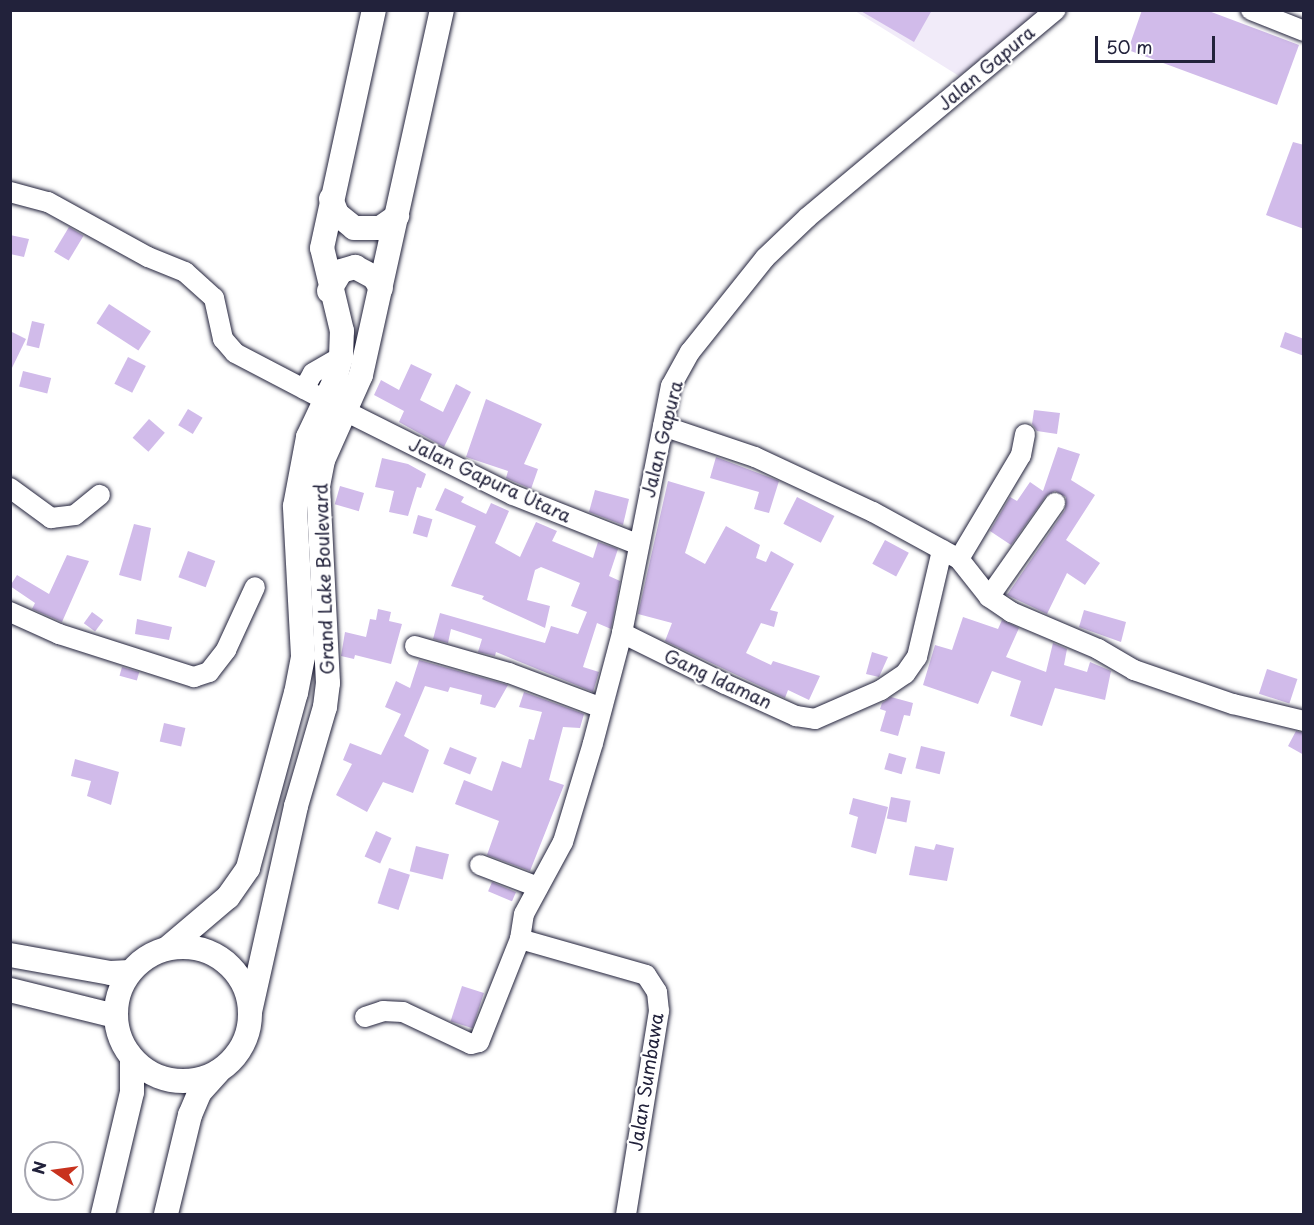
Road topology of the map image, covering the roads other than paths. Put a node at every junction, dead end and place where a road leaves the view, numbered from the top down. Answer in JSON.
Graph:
{"nodes":[{"id":1,"x":374,"y":10,"type":"edge"},
{"id":2,"x":442,"y":10,"type":"edge"},
{"id":3,"x":1056,"y":10,"type":"edge"},
{"id":4,"x":1251,"y":10,"type":"edge"},
{"id":5,"x":1304,"y":31,"type":"edge"},
{"id":6,"x":10,"y":192,"type":"edge"},
{"id":7,"x":331,"y":200,"type":"junction"},
{"id":8,"x":397,"y":216,"type":"junction"},
{"id":9,"x":381,"y":288,"type":"junction"},
{"id":10,"x":329,"y":291,"type":"junction"},
{"id":11,"x":341,"y":357,"type":"junction"},
{"id":12,"x":303,"y":389,"type":"junction"},
{"id":13,"x":335,"y":406,"type":"junction"},
{"id":14,"x":663,"y":426,"type":"junction"},
{"id":15,"x":1025,"y":434,"type":"dead end"},
{"id":16,"x":10,"y":488,"type":"edge"},
{"id":17,"x":100,"y":495,"type":"dead end"},
{"id":18,"x":1054,"y":503,"type":"dead end"},
{"id":19,"x":637,"y":544,"type":"junction"},
{"id":20,"x":950,"y":555,"type":"junction"},
{"id":21,"x":255,"y":587,"type":"dead end"},
{"id":22,"x":988,"y":597,"type":"junction"},
{"id":23,"x":10,"y":612,"type":"edge"},
{"id":24,"x":622,"y":633,"type":"junction"},
{"id":25,"x":415,"y":646,"type":"dead end"},
{"id":26,"x":602,"y":708,"type":"junction"},
{"id":27,"x":1302,"y":718,"type":"edge"},
{"id":28,"x":480,"y":865,"type":"dead end"},
{"id":29,"x":538,"y":887,"type":"junction"},
{"id":30,"x":520,"y":939,"type":"junction"},
{"id":31,"x":170,"y":948,"type":"junction"},
{"id":32,"x":10,"y":955,"type":"edge"},
{"id":33,"x":130,"y":972,"type":"junction"},
{"id":34,"x":10,"y":990,"type":"edge"},
{"id":35,"x":250,"y":1012,"type":"junction"},
{"id":36,"x":115,"y":1016,"type":"junction"},
{"id":37,"x":365,"y":1017,"type":"dead end"},
{"id":38,"x":132,"y":1059,"type":"junction"},
{"id":39,"x":218,"y":1072,"type":"junction"},
{"id":40,"x":103,"y":1215,"type":"edge"},
{"id":41,"x":166,"y":1215,"type":"edge"},
{"id":42,"x":626,"y":1215,"type":"edge"}],
"edges":[{"from":1,"to":7,"type":"street","name":"Grand Lake Boulevard"},
{"from":2,"to":8,"type":"street","name":"Grand Lake Boulevard"},
{"from":3,"to":14,"type":"street","name":"Jalan Gapura"},
{"from":4,"to":5,"type":"street"},
{"from":6,"to":12,"type":"street","name":"Jalan Gapura Utara"},
{"from":7,"to":8,"type":"street"},
{"from":7,"to":10,"type":"street","name":"Grand Lake Boulevard"},
{"from":8,"to":9,"type":"street","name":"Grand Lake Boulevard"},
{"from":9,"to":10,"type":"street"},
{"from":9,"to":13,"type":"street","name":"Grand Lake Boulevard"},
{"from":10,"to":11,"type":"street","name":"Grand Lake Boulevard"},
{"from":11,"to":12,"type":"street"},
{"from":11,"to":13,"type":"street","name":"Grand Lake Boulevard"},
{"from":12,"to":13,"type":"street","name":"Jalan Gapura Utara"},
{"from":13,"to":19,"type":"street","name":"Jalan Gapura Utara"},
{"from":13,"to":31,"type":"street","name":"Grand Lake Boulevard"},
{"from":13,"to":35,"type":"street","name":"Grand Lake Boulevard"},
{"from":14,"to":19,"type":"street","name":"Jalan Gapura"},
{"from":14,"to":20,"type":"street"},
{"from":15,"to":20,"type":"street"},
{"from":16,"to":17,"type":"street"},
{"from":18,"to":22,"type":"street"},
{"from":19,"to":24,"type":"street","name":"Jalan Gapura"},
{"from":20,"to":22,"type":"street"},
{"from":20,"to":24,"type":"street","name":"Gang Idaman"},
{"from":21,"to":23,"type":"street"},
{"from":22,"to":27,"type":"street"},
{"from":24,"to":26,"type":"street","name":"Jalan Gapura"},
{"from":25,"to":26,"type":"street"},
{"from":26,"to":29,"type":"street","name":"Jalan Gapura"},
{"from":28,"to":29,"type":"street"},
{"from":29,"to":30,"type":"street","name":"Jalan Gapura"},
{"from":30,"to":37,"type":"street","name":"Jalan Gapura"},
{"from":30,"to":42,"type":"street","name":"Jalan Sumbawa"},
{"from":31,"to":33,"type":"street"},
{"from":31,"to":35,"type":"street"},
{"from":32,"to":33,"type":"street"},
{"from":33,"to":36,"type":"street"},
{"from":34,"to":36,"type":"street"},
{"from":35,"to":39,"type":"street"},
{"from":36,"to":38,"type":"street"},
{"from":38,"to":39,"type":"street"},
{"from":38,"to":40,"type":"street"},
{"from":39,"to":41,"type":"street"}]}
